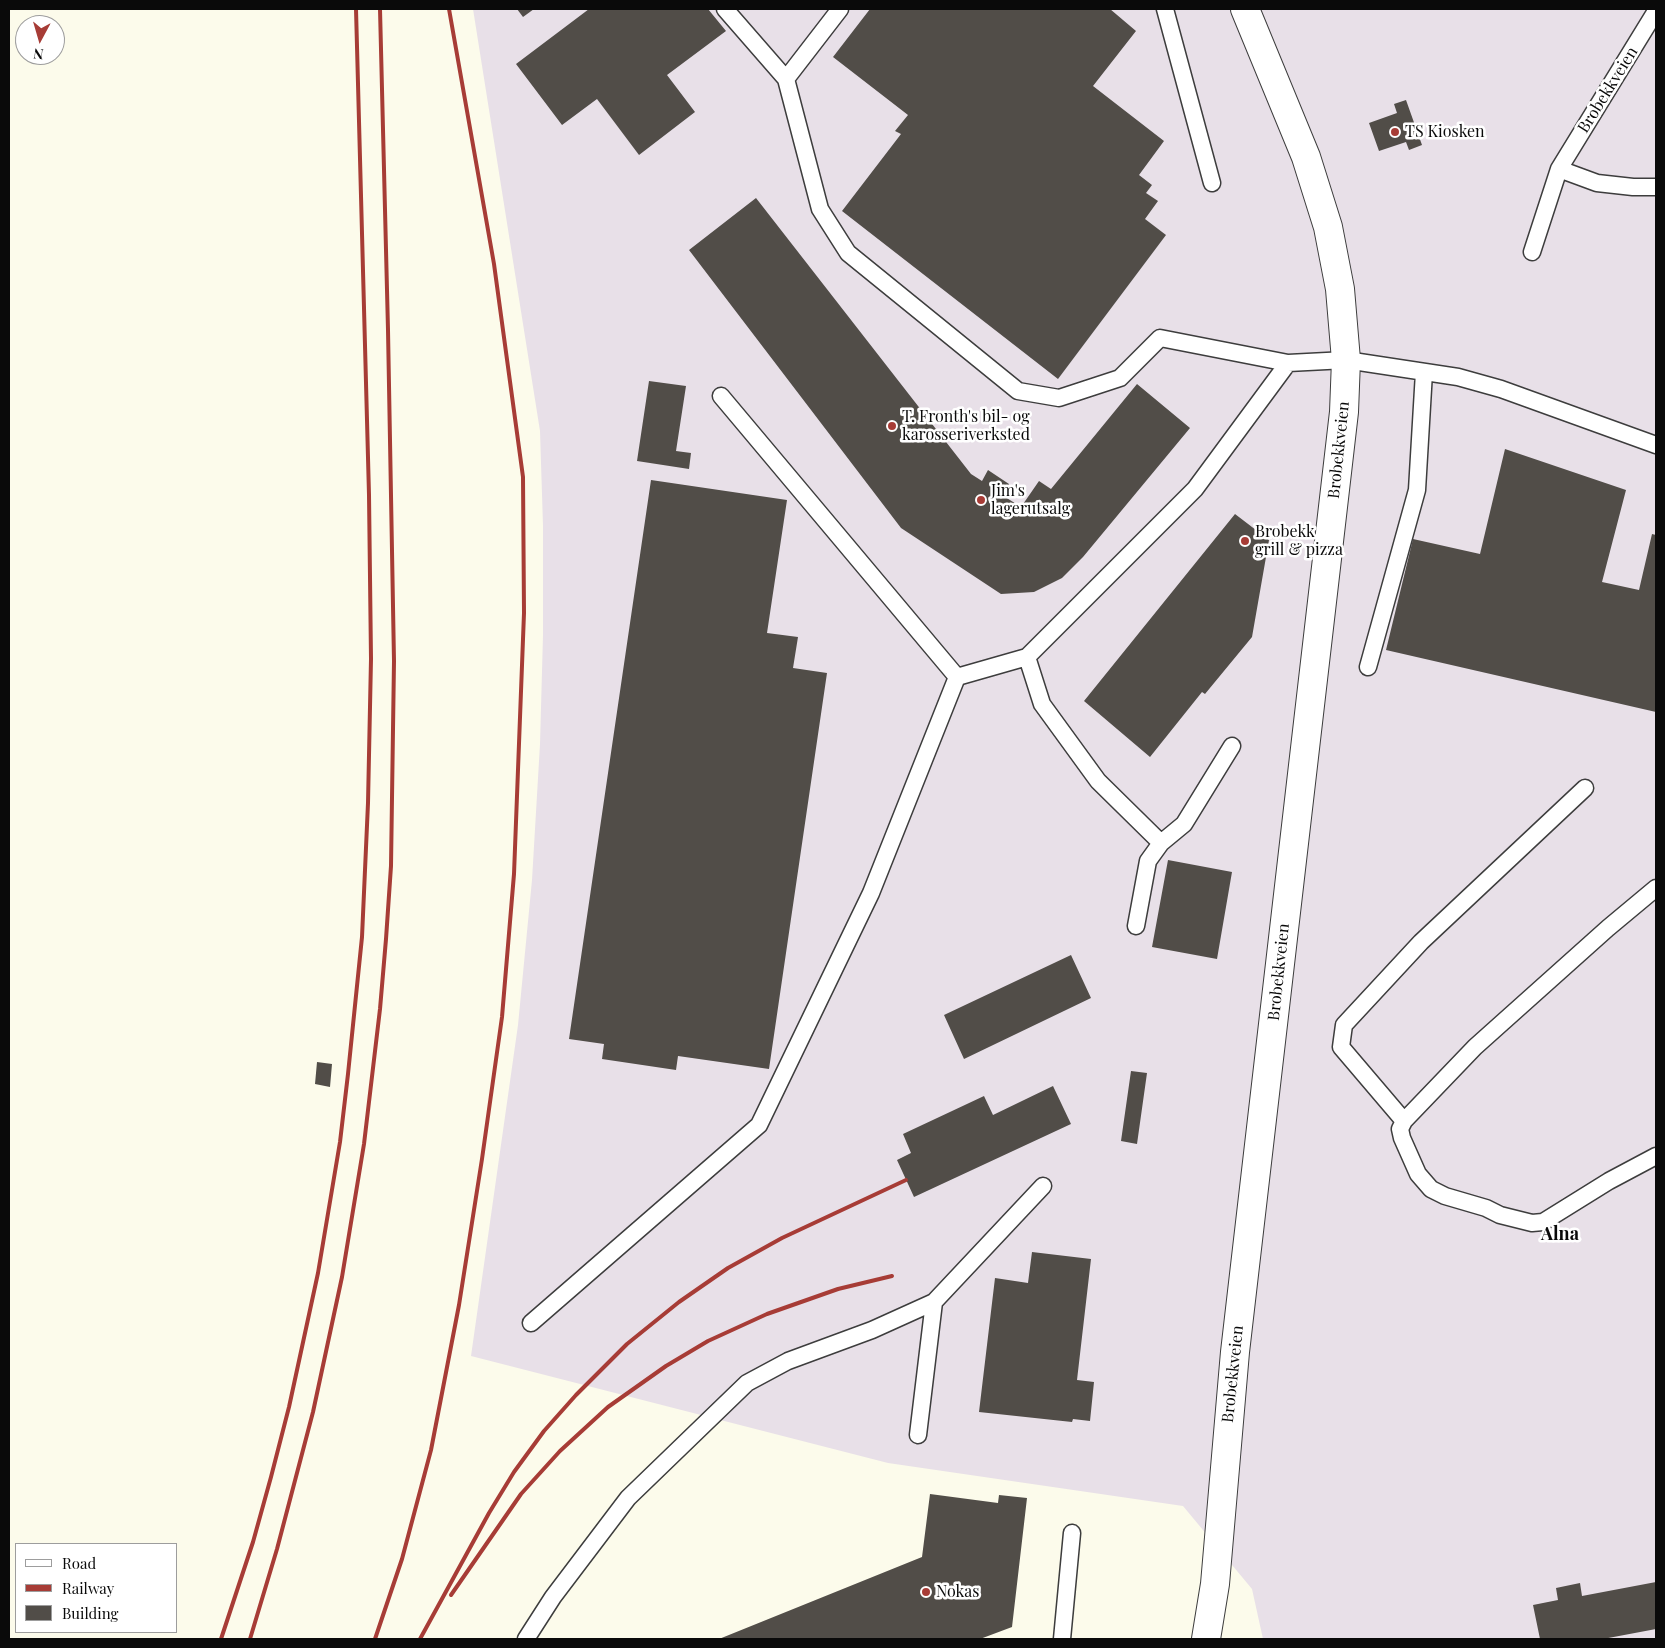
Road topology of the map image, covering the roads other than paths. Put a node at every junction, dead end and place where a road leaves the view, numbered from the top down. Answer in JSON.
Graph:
{"nodes":[{"id":1,"x":725,"y":9,"type":"edge"},
{"id":2,"x":840,"y":9,"type":"edge"},
{"id":3,"x":1166,"y":9,"type":"edge"},
{"id":4,"x":1245,"y":9,"type":"edge"},
{"id":5,"x":1656,"y":12,"type":"edge"},
{"id":6,"x":786,"y":79,"type":"junction"},
{"id":7,"x":1559,"y":169,"type":"junction"},
{"id":8,"x":1212,"y":183,"type":"dead end"},
{"id":9,"x":1656,"y":187,"type":"edge"},
{"id":10,"x":1532,"y":252,"type":"dead end"},
{"id":11,"x":1346,"y":360,"type":"junction"},
{"id":12,"x":1288,"y":363,"type":"junction"},
{"id":13,"x":1424,"y":372,"type":"junction"},
{"id":14,"x":721,"y":396,"type":"dead end"},
{"id":15,"x":1656,"y":445,"type":"edge"},
{"id":16,"x":1027,"y":656,"type":"junction"},
{"id":17,"x":1368,"y":667,"type":"dead end"},
{"id":18,"x":957,"y":677,"type":"junction"},
{"id":19,"x":1232,"y":746,"type":"dead end"},
{"id":20,"x":1585,"y":788,"type":"dead end"},
{"id":21,"x":1161,"y":843,"type":"junction"},
{"id":22,"x":1656,"y":888,"type":"edge"},
{"id":23,"x":1136,"y":926,"type":"dead end"},
{"id":24,"x":1404,"y":1121,"type":"junction"},
{"id":25,"x":1656,"y":1156,"type":"edge"},
{"id":26,"x":1043,"y":1186,"type":"dead end"},
{"id":27,"x":934,"y":1302,"type":"junction"},
{"id":28,"x":531,"y":1323,"type":"dead end"},
{"id":29,"x":918,"y":1435,"type":"dead end"},
{"id":30,"x":1072,"y":1533,"type":"dead end"},
{"id":31,"x":1215,"y":1584,"type":"junction"},
{"id":32,"x":526,"y":1639,"type":"edge"},
{"id":33,"x":1062,"y":1639,"type":"edge"},
{"id":34,"x":1206,"y":1639,"type":"edge"},
{"id":35,"x":1226,"y":1639,"type":"edge"}],
"edges":[{"from":1,"to":6,"type":"lane"},
{"from":2,"to":6,"type":"lane"},
{"from":3,"to":8,"type":"lane"},
{"from":4,"to":11,"type":"street","name":"Brobekkveien"},
{"from":5,"to":7,"type":"lane","name":"Brobekkveien"},
{"from":6,"to":12,"type":"lane"},
{"from":7,"to":9,"type":"lane"},
{"from":7,"to":10,"type":"lane","name":"Brobekkveien"},
{"from":11,"to":12,"type":"lane"},
{"from":11,"to":13,"type":"lane"},
{"from":11,"to":31,"type":"street","name":"Brobekkveien"},
{"from":12,"to":16,"type":"lane"},
{"from":13,"to":15,"type":"lane"},
{"from":13,"to":17,"type":"lane"},
{"from":14,"to":18,"type":"lane"},
{"from":16,"to":18,"type":"lane"},
{"from":16,"to":21,"type":"lane"},
{"from":18,"to":28,"type":"lane"},
{"from":19,"to":21,"type":"lane"},
{"from":20,"to":24,"type":"lane"},
{"from":21,"to":23,"type":"lane"},
{"from":22,"to":24,"type":"lane"},
{"from":24,"to":25,"type":"lane"},
{"from":26,"to":27,"type":"lane"},
{"from":27,"to":29,"type":"lane"},
{"from":27,"to":32,"type":"lane"},
{"from":30,"to":33,"type":"lane"},
{"from":31,"to":34,"type":"street","name":"Brobekkveien"},
{"from":31,"to":35,"type":"street","name":"Brobekkveien"}]}
